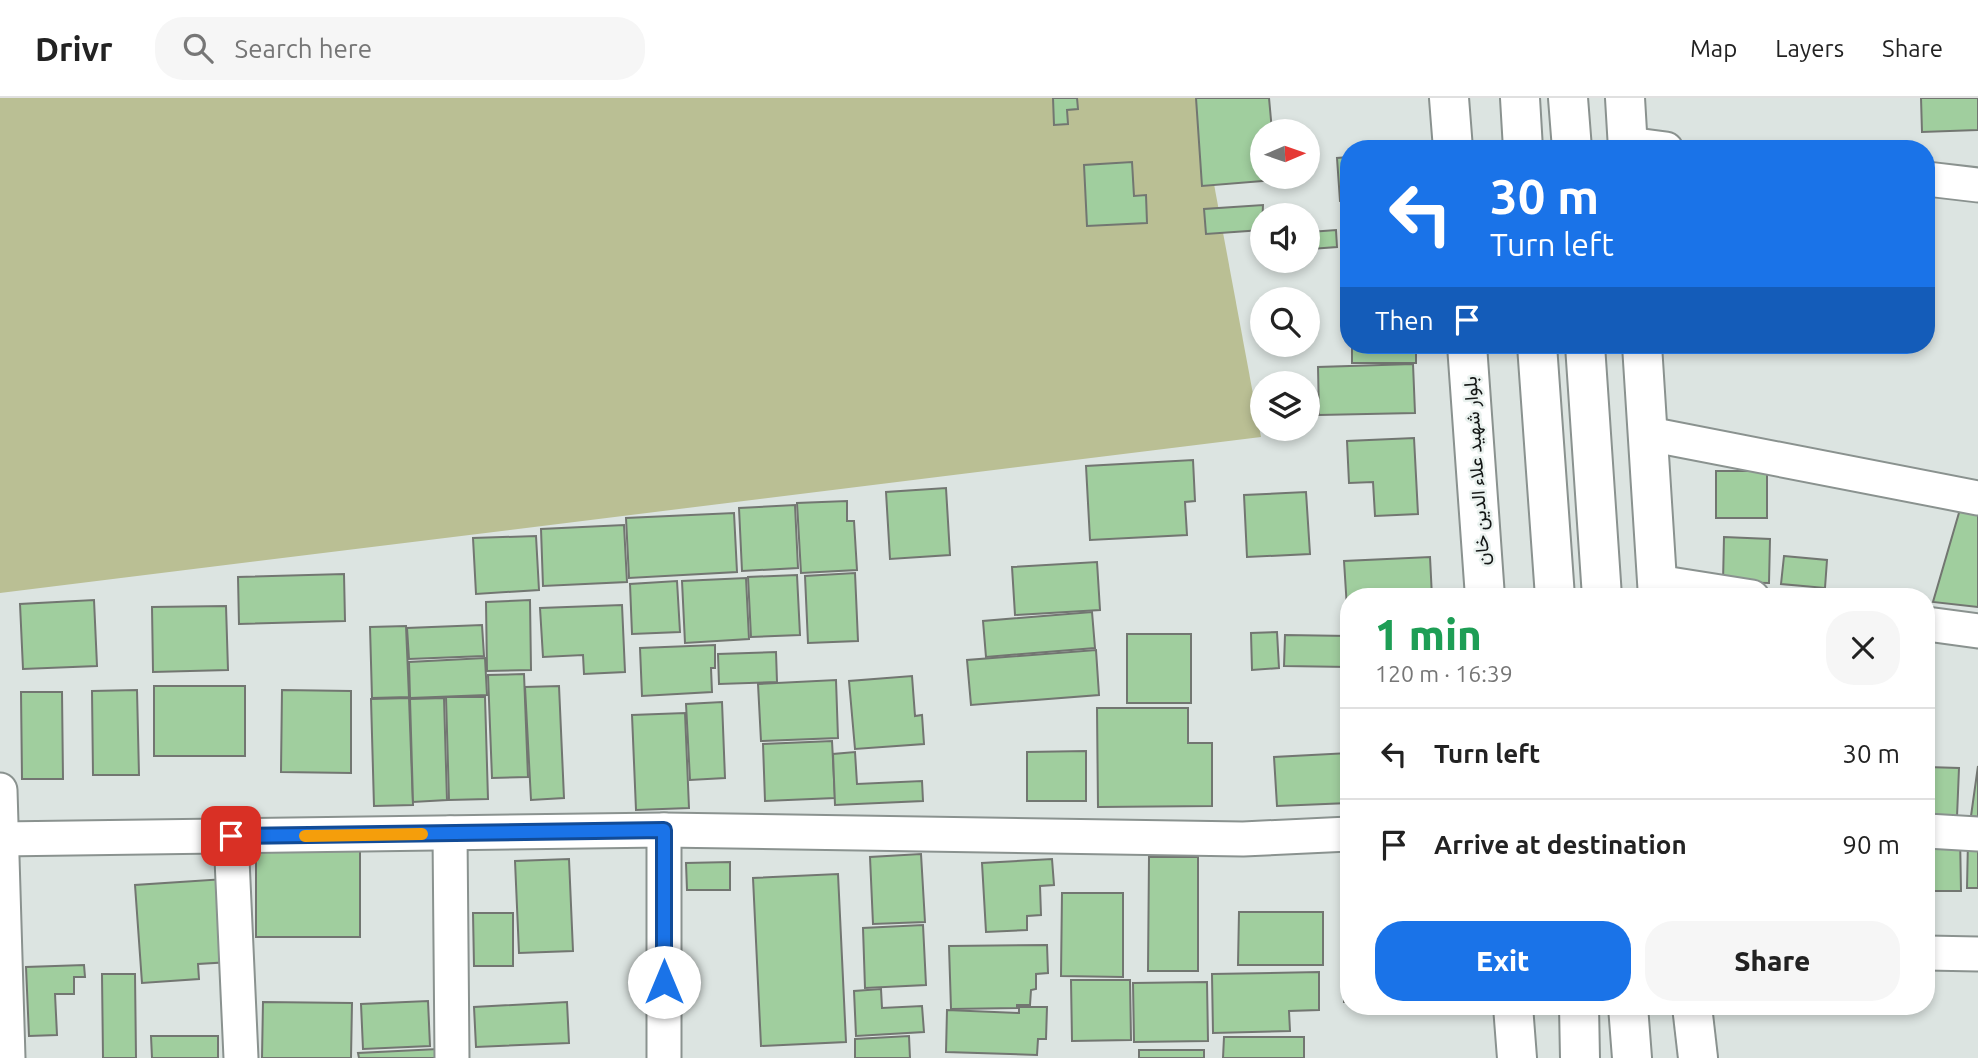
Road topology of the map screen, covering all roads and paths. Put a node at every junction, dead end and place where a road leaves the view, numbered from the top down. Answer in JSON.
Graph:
{"nodes":[{"id":1,"x":1449,"y":98,"type":"edge"},
{"id":2,"x":1520,"y":98,"type":"edge"},
{"id":3,"x":1568,"y":98,"type":"edge"},
{"id":4,"x":1625,"y":98,"type":"edge"},
{"id":5,"x":1452,"y":140,"type":"edge"},
{"id":6,"x":1523,"y":140,"type":"edge"},
{"id":7,"x":1571,"y":140,"type":"edge"},
{"id":8,"x":1628,"y":140,"type":"edge"},
{"id":9,"x":1935,"y":180,"type":"edge"},
{"id":10,"x":1978,"y":185,"type":"edge"},
{"id":11,"x":1468,"y":354,"type":"edge"},
{"id":12,"x":1538,"y":354,"type":"edge"},
{"id":13,"x":1586,"y":354,"type":"edge"},
{"id":14,"x":1643,"y":354,"type":"edge"},
{"id":15,"x":1649,"y":434,"type":"junction"},
{"id":16,"x":1978,"y":498,"type":"edge"},
{"id":17,"x":1484,"y":588,"type":"edge"},
{"id":18,"x":1554,"y":588,"type":"edge"},
{"id":19,"x":1601,"y":588,"type":"edge"},
{"id":20,"x":1658,"y":588,"type":"edge"},
{"id":21,"x":1935,"y":625,"type":"edge"},
{"id":22,"x":1978,"y":631,"type":"edge"},
{"id":23,"x":0,"y":790,"type":"edge"},
{"id":24,"x":664,"y":830,"type":"junction"},
{"id":25,"x":1935,"y":831,"type":"edge"},
{"id":26,"x":450,"y":834,"type":"junction"},
{"id":27,"x":1340,"y":834,"type":"edge"},
{"id":28,"x":1978,"y":834,"type":"edge"},
{"id":29,"x":231,"y":836,"type":"junction"},
{"id":30,"x":0,"y":839,"type":"edge"},
{"id":31,"x":1935,"y":953,"type":"edge"},
{"id":32,"x":1978,"y":954,"type":"edge"},
{"id":33,"x":1514,"y":1015,"type":"edge"},
{"id":34,"x":1578,"y":1015,"type":"edge"},
{"id":35,"x":1629,"y":1015,"type":"edge"},
{"id":36,"x":1693,"y":1015,"type":"edge"},
{"id":37,"x":8,"y":1058,"type":"edge"},
{"id":38,"x":241,"y":1058,"type":"edge"},
{"id":39,"x":452,"y":1058,"type":"edge"},
{"id":40,"x":664,"y":1058,"type":"edge"},
{"id":41,"x":1517,"y":1058,"type":"edge"},
{"id":42,"x":1580,"y":1058,"type":"edge"},
{"id":43,"x":1632,"y":1058,"type":"edge"},
{"id":44,"x":1698,"y":1058,"type":"edge"}],
"edges":[{"from":1,"to":5,"type":"main road"},
{"from":2,"to":6,"type":"main road"},
{"from":3,"to":7,"type":"main road"},
{"from":4,"to":8,"type":"main road"},
{"from":9,"to":10,"type":"street"},
{"from":11,"to":17,"type":"main road","name":"بلوار شهید علاء الدین خان"},
{"from":12,"to":18,"type":"main road"},
{"from":13,"to":19,"type":"main road"},
{"from":14,"to":15,"type":"main road"},
{"from":15,"to":16,"type":"street"},
{"from":15,"to":20,"type":"main road"},
{"from":21,"to":22,"type":"street"},
{"from":23,"to":30,"type":"street"},
{"from":24,"to":26,"type":"street"},
{"from":24,"to":27,"type":"street"},
{"from":24,"to":40,"type":"street"},
{"from":25,"to":28,"type":"street"},
{"from":26,"to":29,"type":"street"},
{"from":26,"to":39,"type":"street"},
{"from":29,"to":30,"type":"street"},
{"from":29,"to":38,"type":"street"},
{"from":30,"to":37,"type":"street"},
{"from":31,"to":32,"type":"street"},
{"from":33,"to":41,"type":"main road"},
{"from":34,"to":42,"type":"main road"},
{"from":35,"to":43,"type":"main road"},
{"from":36,"to":44,"type":"main road"}]}
